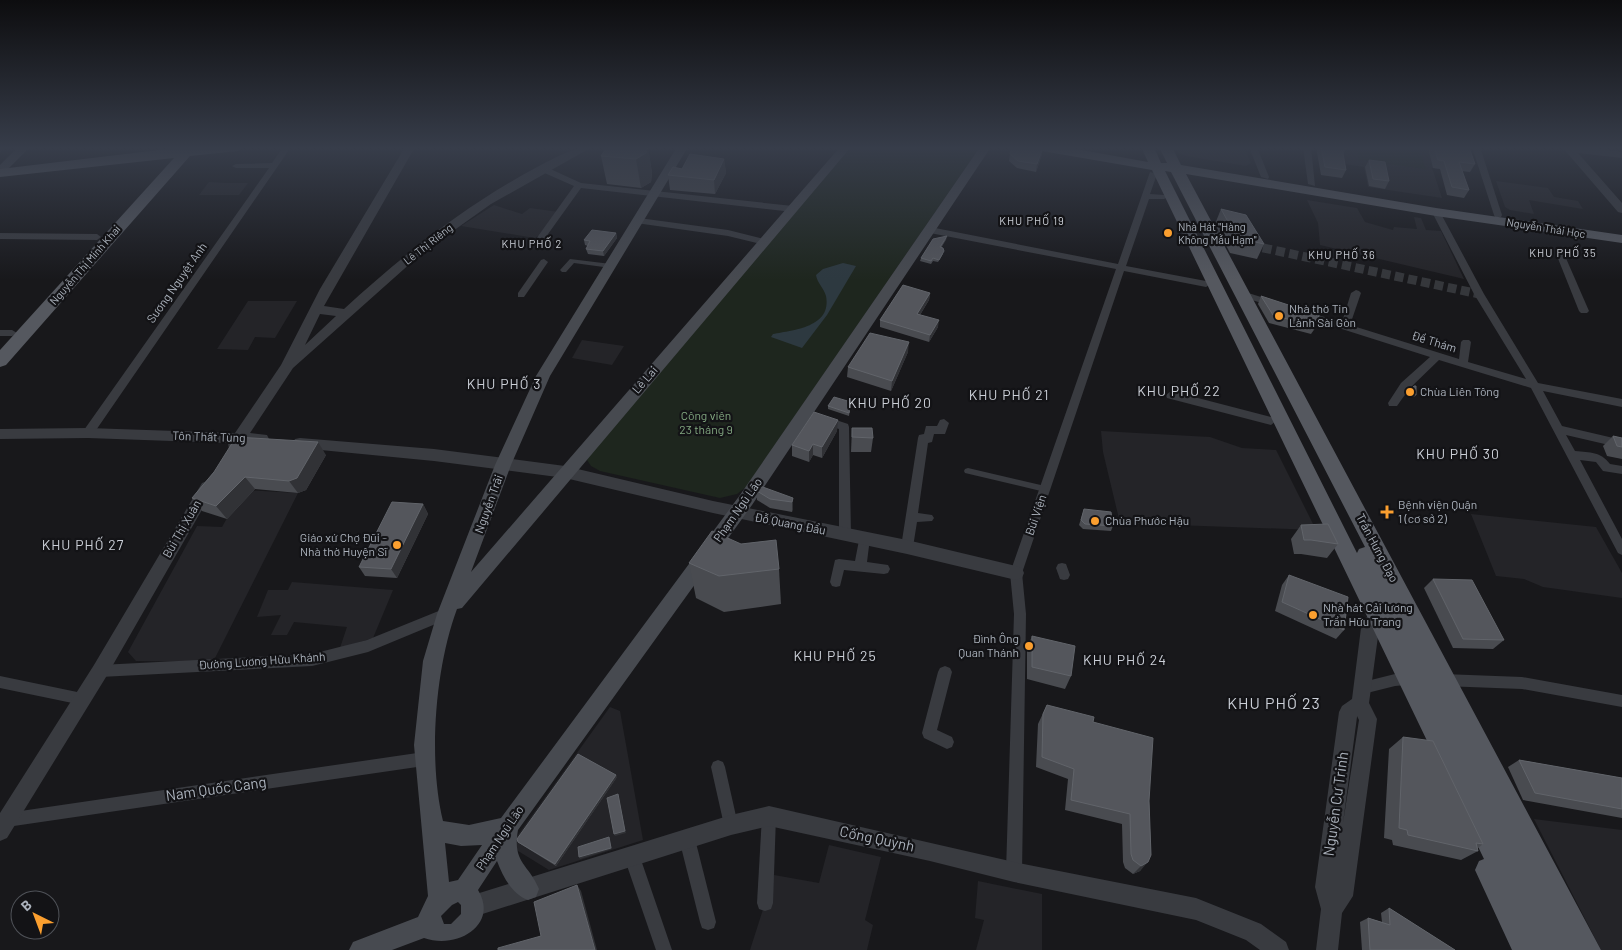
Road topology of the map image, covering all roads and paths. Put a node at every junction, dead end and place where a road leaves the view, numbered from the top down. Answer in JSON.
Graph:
{"nodes":[{"id":1,"x":145,"y":191,"type":"edge"},
{"id":2,"x":257,"y":191,"type":"edge"},
{"id":3,"x":382,"y":191,"type":"edge"},
{"id":4,"x":507,"y":191,"type":"edge"},
{"id":5,"x":574,"y":191,"type":"edge"},
{"id":6,"x":632,"y":191,"type":"edge"},
{"id":7,"x":657,"y":191,"type":"edge"},
{"id":8,"x":808,"y":191,"type":"edge"},
{"id":9,"x":956,"y":191,"type":"edge"},
{"id":10,"x":1146,"y":191,"type":"edge"},
{"id":11,"x":1173,"y":191,"type":"edge"},
{"id":12,"x":1173,"y":191,"type":"edge"},
{"id":13,"x":1329,"y":191,"type":"edge"},
{"id":14,"x":1335,"y":191,"type":"edge"},
{"id":15,"x":1490,"y":191,"type":"edge"},
{"id":16,"x":1605,"y":191,"type":"edge"},
{"id":17,"x":655,"y":194,"type":"junction"},
{"id":18,"x":1145,"y":196,"type":"junction"},
{"id":19,"x":1178,"y":200,"type":"junction"},
{"id":20,"x":793,"y":209,"type":"junction"},
{"id":21,"x":1622,"y":210,"type":"edge"},
{"id":22,"x":1436,"y":212,"type":"junction"},
{"id":23,"x":1498,"y":215,"type":"junction"},
{"id":24,"x":639,"y":221,"type":"junction"},
{"id":25,"x":930,"y":230,"type":"junction"},
{"id":26,"x":1618,"y":235,"type":"edge"},
{"id":27,"x":0,"y":236,"type":"edge"},
{"id":28,"x":103,"y":237,"type":"junction"},
{"id":29,"x":540,"y":239,"type":"dead end"},
{"id":30,"x":765,"y":242,"type":"junction"},
{"id":31,"x":1200,"y":242,"type":"junction"},
{"id":32,"x":1561,"y":256,"type":"dead end"},
{"id":33,"x":544,"y":262,"type":"dead end"},
{"id":34,"x":611,"y":266,"type":"junction"},
{"id":35,"x":1123,"y":267,"type":"junction"},
{"id":36,"x":564,"y":270,"type":"dead end"},
{"id":37,"x":1210,"y":285,"type":"junction"},
{"id":38,"x":1237,"y":292,"type":"junction"},
{"id":39,"x":1356,"y":293,"type":"dead end"},
{"id":40,"x":521,"y":294,"type":"dead end"},
{"id":41,"x":314,"y":309,"type":"junction"},
{"id":42,"x":1584,"y":311,"type":"dead end"},
{"id":43,"x":347,"y":314,"type":"junction"},
{"id":44,"x":1345,"y":327,"type":"junction"},
{"id":45,"x":6,"y":333,"type":"edge"},
{"id":46,"x":1466,"y":342,"type":"dead end"},
{"id":47,"x":0,"y":347,"type":"edge"},
{"id":48,"x":1256,"y":353,"type":"junction"},
{"id":49,"x":1437,"y":356,"type":"junction"},
{"id":50,"x":0,"y":361,"type":"edge"},
{"id":51,"x":1462,"y":364,"type":"junction"},
{"id":52,"x":287,"y":367,"type":"junction"},
{"id":53,"x":1535,"y":386,"type":"junction"},
{"id":54,"x":1171,"y":395,"type":"dead end"},
{"id":55,"x":1393,"y":403,"type":"dead end"},
{"id":56,"x":1622,"y":403,"type":"edge"},
{"id":57,"x":804,"y":414,"type":"junction"},
{"id":58,"x":1291,"y":422,"type":"junction"},
{"id":59,"x":944,"y":423,"type":"dead end"},
{"id":60,"x":1558,"y":429,"type":"junction"},
{"id":61,"x":88,"y":433,"type":"junction"},
{"id":62,"x":0,"y":434,"type":"edge"},
{"id":63,"x":239,"y":437,"type":"junction"},
{"id":64,"x":1622,"y":444,"type":"edge"},
{"id":65,"x":1571,"y":455,"type":"junction"},
{"id":66,"x":223,"y":462,"type":"edge"},
{"id":67,"x":503,"y":464,"type":"junction"},
{"id":68,"x":1314,"y":469,"type":"junction"},
{"id":69,"x":1622,"y":470,"type":"edge"},
{"id":70,"x":968,"y":471,"type":"dead end"},
{"id":71,"x":566,"y":472,"type":"junction"},
{"id":72,"x":214,"y":476,"type":"edge"},
{"id":73,"x":1045,"y":489,"type":"junction"},
{"id":74,"x":737,"y":513,"type":"junction"},
{"id":75,"x":912,"y":517,"type":"junction"},
{"id":76,"x":928,"y":518,"type":"dead end"},
{"id":77,"x":1345,"y":531,"type":"junction"},
{"id":78,"x":479,"y":532,"type":"junction"},
{"id":79,"x":845,"y":535,"type":"junction"},
{"id":80,"x":864,"y":538,"type":"junction"},
{"id":81,"x":509,"y":541,"type":"junction"},
{"id":82,"x":907,"y":547,"type":"junction"},
{"id":83,"x":1622,"y":550,"type":"edge"},
{"id":84,"x":860,"y":566,"type":"junction"},
{"id":85,"x":884,"y":569,"type":"dead end"},
{"id":86,"x":1016,"y":573,"type":"junction"},
{"id":87,"x":836,"y":582,"type":"dead end"},
{"id":88,"x":1382,"y":605,"type":"junction"},
{"id":89,"x":446,"y":614,"type":"junction"},
{"id":90,"x":100,"y":670,"type":"junction"},
{"id":91,"x":945,"y":672,"type":"dead end"},
{"id":92,"x":1419,"y":680,"type":"junction"},
{"id":93,"x":0,"y":682,"type":"edge"},
{"id":94,"x":1362,"y":696,"type":"junction"},
{"id":95,"x":82,"y":699,"type":"junction"},
{"id":96,"x":1622,"y":701,"type":"edge"},
{"id":97,"x":947,"y":742,"type":"dead end"},
{"id":98,"x":424,"y":759,"type":"junction"},
{"id":99,"x":718,"y":768,"type":"dead end"},
{"id":100,"x":1486,"y":775,"type":"joint"},
{"id":101,"x":769,"y":816,"type":"junction"},
{"id":102,"x":732,"y":825,"type":"junction"},
{"id":103,"x":4,"y":826,"type":"edge"},
{"id":104,"x":432,"y":827,"type":"junction"},
{"id":105,"x":507,"y":828,"type":"junction"},
{"id":106,"x":687,"y":839,"type":"junction"},
{"id":107,"x":632,"y":857,"type":"junction"},
{"id":108,"x":1493,"y":866,"type":"junction"},
{"id":109,"x":1014,"y":872,"type":"junction"},
{"id":110,"x":528,"y":889,"type":"junction"},
{"id":111,"x":440,"y":899,"type":"junction"},
{"id":112,"x":468,"y":899,"type":"junction"},
{"id":113,"x":765,"y":903,"type":"dead end"},
{"id":114,"x":1543,"y":907,"type":"junction"},
{"id":115,"x":708,"y":922,"type":"dead end"},
{"id":116,"x":440,"y":937,"type":"edge"},
{"id":117,"x":361,"y":950,"type":"edge"},
{"id":118,"x":664,"y":950,"type":"edge"},
{"id":119,"x":1278,"y":950,"type":"edge"},
{"id":120,"x":1327,"y":950,"type":"edge"},
{"id":121,"x":1526,"y":950,"type":"edge"},
{"id":122,"x":1542,"y":950,"type":"edge"},
{"id":123,"x":1568,"y":950,"type":"edge"},
{"id":124,"x":1587,"y":950,"type":"edge"}],
"edges":[{"from":1,"to":28,"type":"main road","name":"Nguyễn Thị Minh Khai"},
{"from":2,"to":61,"type":"street","name":"Sương Nguyệt Anh"},
{"from":3,"to":41,"type":"street"},
{"from":4,"to":43,"type":"street","name":"Lê Thị Riêng"},
{"from":5,"to":29,"type":"street"},
{"from":6,"to":17,"type":"street"},
{"from":7,"to":17,"type":"main road","name":"Nguyễn Trãi"},
{"from":8,"to":20,"type":"main road","name":"Lê Lai"},
{"from":9,"to":25,"type":"main road","name":"Phạm Ngũ Lão"},
{"from":10,"to":18,"type":"street","name":"Bùi Viện"},
{"from":11,"to":19,"type":"main road","name":"Trần Hưng Đạo"},
{"from":12,"to":19,"type":"main road","name":"Trần Hưng Đạo"},
{"from":13,"to":22,"type":"main road","name":"Nguyễn Thái Học"},
{"from":14,"to":23,"type":"main road","name":"Nguyễn Thái Học"},
{"from":15,"to":23,"type":"street"},
{"from":16,"to":21,"type":"street"},
{"from":17,"to":20,"type":"street"},
{"from":17,"to":24,"type":"main road","name":"Nguyễn Trãi"},
{"from":18,"to":19,"type":"street"},
{"from":18,"to":35,"type":"street","name":"Bùi Viện"},
{"from":19,"to":31,"type":"main road","name":"Trần Hưng Đạo"},
{"from":19,"to":31,"type":"main road","name":"Trần Hưng Đạo"},
{"from":20,"to":30,"type":"main road","name":"Lê Lai"},
{"from":22,"to":26,"type":"main road","name":"Nguyễn Thái Học"},
{"from":22,"to":53,"type":"street"},
{"from":23,"to":26,"type":"main road","name":"Nguyễn Thái Học"},
{"from":24,"to":30,"type":"street"},
{"from":24,"to":34,"type":"main road","name":"Nguyễn Trãi"},
{"from":25,"to":35,"type":"street"},
{"from":25,"to":57,"type":"main road","name":"Phạm Ngũ Lão"},
{"from":27,"to":28,"type":"street"},
{"from":28,"to":45,"type":"main road","name":"Nguyễn Thị Minh Khai"},
{"from":28,"to":50,"type":"main road","name":"Nguyễn Thị Minh Khai"},
{"from":30,"to":71,"type":"main road","name":"Lê Lai"},
{"from":31,"to":37,"type":"main road","name":"Trần Hưng Đạo"},
{"from":31,"to":38,"type":"main road","name":"Trần Hưng Đạo"},
{"from":32,"to":42,"type":"street"},
{"from":33,"to":40,"type":"street"},
{"from":34,"to":36,"type":"street"},
{"from":34,"to":67,"type":"main road","name":"Nguyễn Trãi"},
{"from":35,"to":37,"type":"street"},
{"from":35,"to":73,"type":"street","name":"Bùi Viện"},
{"from":37,"to":38,"type":"main road"},
{"from":37,"to":48,"type":"main road","name":"Trần Hưng Đạo"},
{"from":38,"to":44,"type":"street","name":"Ðề Thám"},
{"from":38,"to":48,"type":"main road","name":"Trần Hưng Đạo"},
{"from":39,"to":44,"type":"street"},
{"from":41,"to":43,"type":"street"},
{"from":41,"to":52,"type":"street"},
{"from":43,"to":52,"type":"street","name":"Lê Thị Riêng"},
{"from":44,"to":49,"type":"street","name":"Ðề Thám"},
{"from":45,"to":47,"type":"main road","name":"Nguyễn Thị Minh Khai"},
{"from":46,"to":51,"type":"street"},
{"from":48,"to":58,"type":"main road","name":"Trần Hưng Đạo"},
{"from":48,"to":58,"type":"main road","name":"Trần Hưng Đạo"},
{"from":49,"to":51,"type":"street","name":"Ðề Thám"},
{"from":49,"to":55,"type":"street"},
{"from":51,"to":53,"type":"street","name":"Ðề Thám"},
{"from":52,"to":63,"type":"street"},
{"from":53,"to":56,"type":"street","name":"Ðề Thám"},
{"from":53,"to":60,"type":"street"},
{"from":54,"to":58,"type":"street"},
{"from":57,"to":74,"type":"main road","name":"Phạm Ngũ Lão"},
{"from":57,"to":79,"type":"street"},
{"from":58,"to":68,"type":"main road","name":"Trần Hưng Đạo"},
{"from":58,"to":68,"type":"main road","name":"Trần Hưng Đạo"},
{"from":59,"to":75,"type":"street"},
{"from":60,"to":64,"type":"street"},
{"from":60,"to":65,"type":"street"},
{"from":61,"to":62,"type":"street","name":"Tôn Thất Tùng"},
{"from":61,"to":63,"type":"street","name":"Tôn Thất Tùng"},
{"from":63,"to":66,"type":"street"},
{"from":63,"to":67,"type":"street","name":"Tôn Thất Tùng"},
{"from":65,"to":69,"type":"street"},
{"from":65,"to":83,"type":"street"},
{"from":67,"to":71,"type":"street","name":"Tôn Thất Tùng"},
{"from":67,"to":78,"type":"main road","name":"Nguyễn Trãi"},
{"from":68,"to":77,"type":"main road","name":"Trần Hưng Đạo"},
{"from":68,"to":77,"type":"main road","name":"Trần Hưng Đạo"},
{"from":70,"to":73,"type":"street"},
{"from":71,"to":74,"type":"street","name":"Ðỗ Quang Ðẩu"},
{"from":71,"to":81,"type":"main road","name":"Lê Lai"},
{"from":72,"to":90,"type":"street","name":"Bùi Thị Xuân"},
{"from":73,"to":86,"type":"street","name":"Bùi Viện"},
{"from":74,"to":79,"type":"street","name":"Ðỗ Quang Ðẩu"},
{"from":74,"to":105,"type":"main road","name":"Phạm Ngũ Lão"},
{"from":75,"to":76,"type":"street"},
{"from":75,"to":82,"type":"street"},
{"from":77,"to":88,"type":"main road","name":"Trần Hưng Đạo"},
{"from":77,"to":88,"type":"main road","name":"Trần Hưng Đạo"},
{"from":78,"to":81,"type":"main road"},
{"from":78,"to":89,"type":"main road","name":"Nguyễn Trãi"},
{"from":79,"to":80,"type":"street","name":"Ðỗ Quang Ðẩu"},
{"from":80,"to":82,"type":"street","name":"Ðỗ Quang Ðẩu"},
{"from":80,"to":84,"type":"street"},
{"from":81,"to":89,"type":"main road","name":"Lê Lai"},
{"from":82,"to":86,"type":"street","name":"Ðỗ Quang Ðẩu"},
{"from":84,"to":85,"type":"street"},
{"from":84,"to":87,"type":"street"},
{"from":86,"to":109,"type":"street","name":"Bùi Viện"},
{"from":88,"to":92,"type":"main road","name":"Trần Hưng Đạo"},
{"from":88,"to":92,"type":"main road","name":"Trần Hưng Đạo"},
{"from":88,"to":94,"type":"street","name":"Nguyễn Cư Trinh"},
{"from":89,"to":90,"type":"street","name":"Đường Lương Hữu Khánh"},
{"from":89,"to":98,"type":"main road","name":"Nguyễn Trãi"},
{"from":90,"to":95,"type":"street","name":"Bùi Thị Xuân"},
{"from":91,"to":97,"type":"street"},
{"from":92,"to":94,"type":"street"},
{"from":92,"to":96,"type":"street"},
{"from":92,"to":100,"type":"main road","name":"Trần Hưng Đạo"},
{"from":92,"to":108,"type":"main road","name":"Trần Hưng Đạo"},
{"from":93,"to":95,"type":"street"},
{"from":94,"to":120,"type":"street","name":"Nguyễn Cư Trinh"},
{"from":95,"to":103,"type":"street","name":"Bùi Thị Xuân"},
{"from":98,"to":103,"type":"street","name":"Nam Quốc Cang"},
{"from":98,"to":104,"type":"main road","name":"Nguyễn Trãi"},
{"from":99,"to":102,"type":"street"},
{"from":100,"to":114,"type":"main road","name":"Trần Hưng Đạo"},
{"from":101,"to":102,"type":"street","name":"Cống Quỳnh"},
{"from":101,"to":109,"type":"street","name":"Cống Quỳnh"},
{"from":101,"to":113,"type":"street"},
{"from":102,"to":106,"type":"street","name":"Cống Quỳnh"},
{"from":104,"to":105,"type":"main road"},
{"from":104,"to":111,"type":"main road","name":"Nguyễn Trãi"},
{"from":105,"to":110,"type":"main road"},
{"from":105,"to":112,"type":"main road","name":"Phạm Ngũ Lão"},
{"from":106,"to":107,"type":"street","name":"Cống Quỳnh"},
{"from":106,"to":115,"type":"street"},
{"from":107,"to":110,"type":"street","name":"Cống Quỳnh"},
{"from":107,"to":118,"type":"street"},
{"from":108,"to":114,"type":"main road","name":"Trần Hưng Đạo"},
{"from":108,"to":121,"type":"main road","name":"Trần Hưng Đạo"},
{"from":109,"to":119,"type":"street","name":"Cống Quỳnh"},
{"from":110,"to":112,"type":"street","name":"Cống Quỳnh"},
{"from":111,"to":112,"type":"main road"},
{"from":111,"to":116,"type":"main road"},
{"from":112,"to":116,"type":"main road"},
{"from":114,"to":122,"type":"main road","name":"Trần Hưng Đạo"},
{"from":114,"to":123,"type":"main road","name":"Trần Hưng Đạo"},
{"from":114,"to":124,"type":"main road","name":"Trần Hưng Đạo"},
{"from":116,"to":117,"type":"main road"}]}
